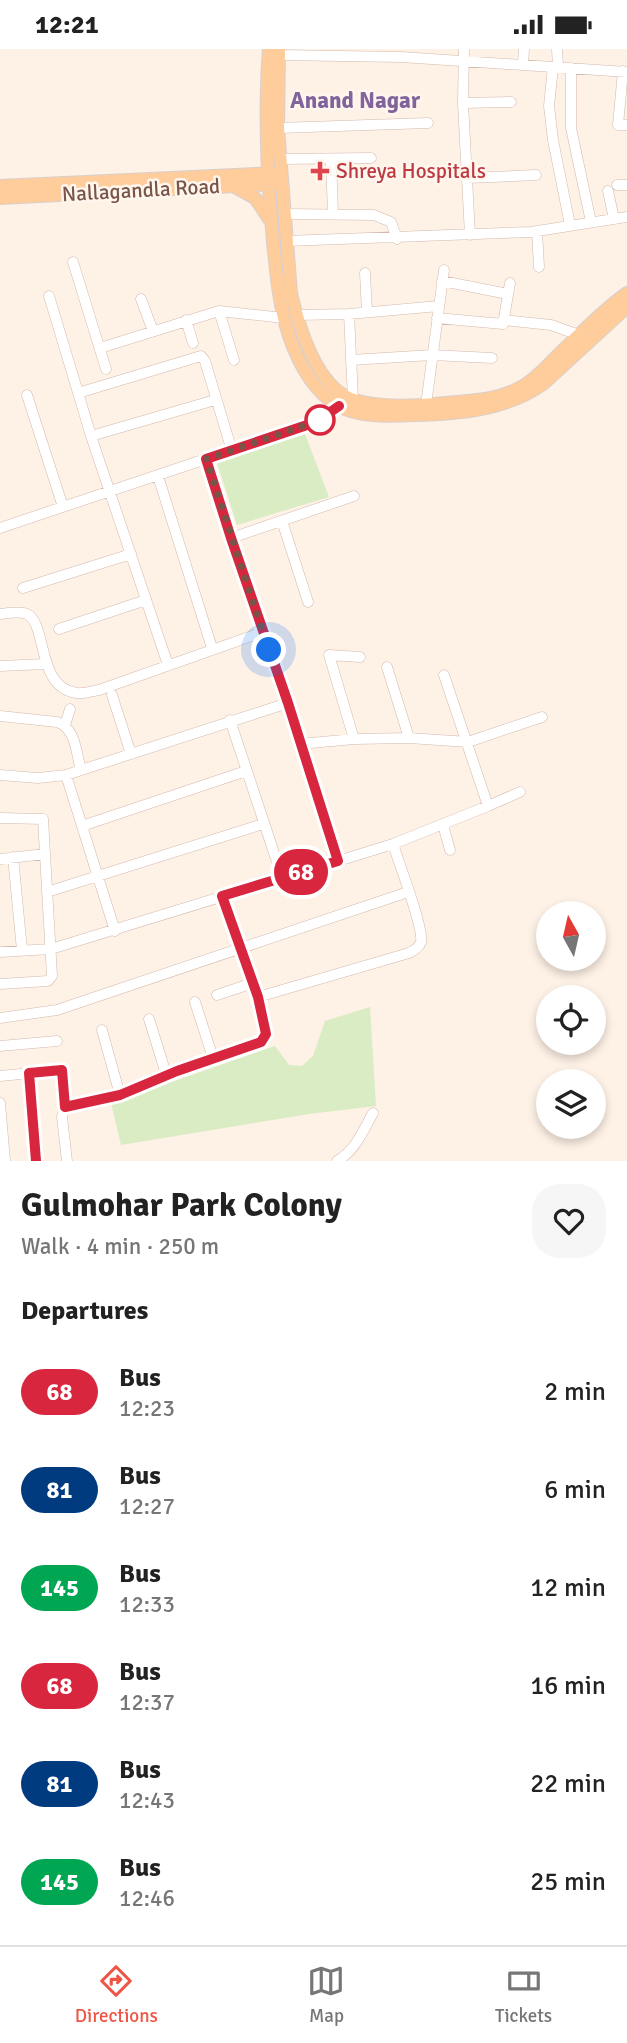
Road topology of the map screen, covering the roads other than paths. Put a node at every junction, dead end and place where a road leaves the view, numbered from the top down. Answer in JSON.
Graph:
{"nodes":[{"id":1,"x":349,"y":49,"type":"edge"},
{"id":2,"x":464,"y":49,"type":"edge"},
{"id":3,"x":524,"y":49,"type":"edge"},
{"id":4,"x":557,"y":49,"type":"edge"},
{"id":5,"x":275,"y":51,"type":"edge"},
{"id":6,"x":401,"y":53,"type":"edge"},
{"id":7,"x":369,"y":56,"type":"junction"},
{"id":8,"x":464,"y":61,"type":"junction"},
{"id":9,"x":523,"y":65,"type":"junction"},
{"id":10,"x":556,"y":67,"type":"junction"},
{"id":11,"x":570,"y":68,"type":"junction"},
{"id":12,"x":625,"y":71,"type":"edge"},
{"id":13,"x":510,"y":101,"type":"dead end"},
{"id":14,"x":463,"y":103,"type":"junction"},
{"id":15,"x":428,"y":123,"type":"dead end"},
{"id":16,"x":627,"y":125,"type":"edge"},
{"id":17,"x":278,"y":128,"type":"junction"},
{"id":18,"x":371,"y":158,"type":"dead end"},
{"id":19,"x":281,"y":159,"type":"junction"},
{"id":20,"x":331,"y":159,"type":"junction"},
{"id":21,"x":536,"y":175,"type":"dead end"},
{"id":22,"x":467,"y":178,"type":"junction"},
{"id":23,"x":268,"y":179,"type":"junction"},
{"id":24,"x":282,"y":179,"type":"junction"},
{"id":25,"x":0,"y":186,"type":"edge"},
{"id":26,"x":233,"y":186,"type":"junction"},
{"id":27,"x":618,"y":187,"type":"edge"},
{"id":28,"x":0,"y":198,"type":"edge"},
{"id":29,"x":285,"y":214,"type":"junction"},
{"id":30,"x":333,"y":214,"type":"junction"},
{"id":31,"x":627,"y":217,"type":"edge"},
{"id":32,"x":614,"y":219,"type":"junction"},
{"id":33,"x":591,"y":222,"type":"junction"},
{"id":34,"x":570,"y":225,"type":"junction"},
{"id":35,"x":272,"y":226,"type":"junction"},
{"id":36,"x":537,"y":231,"type":"junction"},
{"id":37,"x":470,"y":235,"type":"junction"},
{"id":38,"x":397,"y":239,"type":"junction"},
{"id":39,"x":286,"y":241,"type":"junction"},
{"id":40,"x":72,"y":262,"type":"dead end"},
{"id":41,"x":539,"y":267,"type":"dead end"},
{"id":42,"x":444,"y":270,"type":"dead end"},
{"id":43,"x":365,"y":273,"type":"dead end"},
{"id":44,"x":442,"y":281,"type":"junction"},
{"id":45,"x":627,"y":293,"type":"edge"},
{"id":46,"x":49,"y":296,"type":"dead end"},
{"id":47,"x":141,"y":299,"type":"dead end"},
{"id":48,"x":439,"y":306,"type":"junction"},
{"id":49,"x":627,"y":307,"type":"edge"},
{"id":50,"x":219,"y":311,"type":"junction"},
{"id":51,"x":367,"y":312,"type":"junction"},
{"id":52,"x":349,"y":314,"type":"junction"},
{"id":53,"x":290,"y":316,"type":"junction"},
{"id":54,"x":437,"y":318,"type":"junction"},
{"id":55,"x":186,"y":320,"type":"junction"},
{"id":56,"x":503,"y":320,"type":"junction"},
{"id":57,"x":153,"y":331,"type":"junction"},
{"id":58,"x":579,"y":335,"type":"junction"},
{"id":59,"x":193,"y":343,"type":"dead end"},
{"id":60,"x":100,"y":348,"type":"junction"},
{"id":61,"x":432,"y":355,"type":"junction"},
{"id":62,"x":492,"y":358,"type":"dead end"},
{"id":63,"x":351,"y":359,"type":"junction"},
{"id":64,"x":234,"y":360,"type":"dead end"},
{"id":65,"x":106,"y":369,"type":"dead end"},
{"id":66,"x":78,"y":393,"type":"junction"},
{"id":67,"x":27,"y":395,"type":"dead end"},
{"id":68,"x":353,"y":399,"type":"junction"},
{"id":69,"x":215,"y":400,"type":"junction"},
{"id":70,"x":426,"y":405,"type":"junction"},
{"id":71,"x":339,"y":406,"type":"junction"},
{"id":72,"x":92,"y":436,"type":"junction"},
{"id":73,"x":232,"y":451,"type":"junction"},
{"id":74,"x":206,"y":459,"type":"junction"},
{"id":75,"x":158,"y":476,"type":"junction"},
{"id":76,"x":110,"y":492,"type":"junction"},
{"id":77,"x":354,"y":496,"type":"dead end"},
{"id":78,"x":63,"y":507,"type":"junction"},
{"id":79,"x":282,"y":521,"type":"junction"},
{"id":80,"x":0,"y":528,"type":"edge"},
{"id":81,"x":231,"y":538,"type":"junction"},
{"id":82,"x":131,"y":554,"type":"junction"},
{"id":83,"x":23,"y":587,"type":"dead end"},
{"id":84,"x":146,"y":600,"type":"junction"},
{"id":85,"x":308,"y":602,"type":"dead end"},
{"id":86,"x":0,"y":614,"type":"edge"},
{"id":87,"x":59,"y":629,"type":"dead end"},
{"id":88,"x":263,"y":632,"type":"junction"},
{"id":89,"x":212,"y":648,"type":"junction"},
{"id":90,"x":360,"y":657,"type":"dead end"},
{"id":91,"x":46,"y":664,"type":"junction"},
{"id":92,"x":168,"y":665,"type":"junction"},
{"id":93,"x":0,"y":666,"type":"edge"},
{"id":94,"x":387,"y":667,"type":"dead end"},
{"id":95,"x":444,"y":675,"type":"dead end"},
{"id":96,"x":112,"y":695,"type":"dead end"},
{"id":97,"x":288,"y":703,"type":"junction"},
{"id":98,"x":70,"y":709,"type":"dead end"},
{"id":99,"x":0,"y":716,"type":"edge"},
{"id":100,"x":542,"y":717,"type":"dead end"},
{"id":101,"x":230,"y":720,"type":"junction"},
{"id":102,"x":65,"y":725,"type":"junction"},
{"id":103,"x":409,"y":738,"type":"junction"},
{"id":104,"x":354,"y":739,"type":"junction"},
{"id":105,"x":468,"y":742,"type":"junction"},
{"id":106,"x":300,"y":744,"type":"junction"},
{"id":107,"x":131,"y":754,"type":"junction"},
{"id":108,"x":81,"y":770,"type":"junction"},
{"id":109,"x":246,"y":771,"type":"junction"},
{"id":110,"x":0,"y":775,"type":"edge"},
{"id":111,"x":66,"y":775,"type":"junction"},
{"id":112,"x":520,"y":792,"type":"dead end"},
{"id":113,"x":488,"y":806,"type":"junction"},
{"id":114,"x":0,"y":818,"type":"edge"},
{"id":115,"x":263,"y":824,"type":"junction"},
{"id":116,"x":443,"y":825,"type":"junction"},
{"id":117,"x":82,"y":826,"type":"junction"},
{"id":118,"x":393,"y":844,"type":"junction"},
{"id":119,"x":450,"y":850,"type":"dead end"},
{"id":120,"x":45,"y":854,"type":"junction"},
{"id":121,"x":13,"y":857,"type":"junction"},
{"id":122,"x":0,"y":859,"type":"edge"},
{"id":123,"x":338,"y":861,"type":"junction"},
{"id":124,"x":99,"y":877,"type":"junction"},
{"id":125,"x":282,"y":877,"type":"junction"},
{"id":126,"x":47,"y":892,"type":"junction"},
{"id":127,"x":408,"y":892,"type":"junction"},
{"id":128,"x":222,"y":896,"type":"junction"},
{"id":129,"x":115,"y":931,"type":"junction"},
{"id":130,"x":241,"y":948,"type":"junction"},
{"id":131,"x":51,"y":949,"type":"junction"},
{"id":132,"x":22,"y":950,"type":"junction"},
{"id":133,"x":0,"y":952,"type":"edge"},
{"id":134,"x":253,"y":983,"type":"junction"},
{"id":135,"x":0,"y":984,"type":"edge"},
{"id":136,"x":218,"y":995,"type":"dead end"},
{"id":137,"x":258,"y":997,"type":"junction"},
{"id":138,"x":195,"y":1002,"type":"dead end"},
{"id":139,"x":0,"y":1018,"type":"edge"},
{"id":140,"x":149,"y":1019,"type":"dead end"},
{"id":141,"x":102,"y":1030,"type":"dead end"},
{"id":142,"x":57,"y":1041,"type":"dead end"},
{"id":143,"x":0,"y":1046,"type":"edge"},
{"id":144,"x":59,"y":1058,"type":"dead end"},
{"id":145,"x":214,"y":1058,"type":"junction"},
{"id":146,"x":62,"y":1070,"type":"junction"},
{"id":147,"x":29,"y":1073,"type":"junction"},
{"id":148,"x":0,"y":1076,"type":"edge"},
{"id":149,"x":167,"y":1077,"type":"junction"},
{"id":150,"x":120,"y":1095,"type":"junction"},
{"id":151,"x":0,"y":1103,"type":"edge"},
{"id":152,"x":65,"y":1107,"type":"junction"},
{"id":153,"x":373,"y":1113,"type":"dead end"},
{"id":154,"x":5,"y":1161,"type":"edge"},
{"id":155,"x":36,"y":1161,"type":"edge"},
{"id":156,"x":67,"y":1161,"type":"edge"},
{"id":157,"x":337,"y":1161,"type":"edge"}],
"edges":[{"from":1,"to":7,"type":"street"},
{"from":2,"to":8,"type":"street"},
{"from":3,"to":9,"type":"street"},
{"from":4,"to":10,"type":"street"},
{"from":5,"to":7,"type":"street"},
{"from":5,"to":17,"type":"main road"},
{"from":5,"to":23,"type":"main road"},
{"from":6,"to":7,"type":"street"},
{"from":6,"to":8,"type":"street"},
{"from":8,"to":9,"type":"street"},
{"from":8,"to":14,"type":"street"},
{"from":9,"to":10,"type":"street"},
{"from":10,"to":11,"type":"street"},
{"from":10,"to":34,"type":"street"},
{"from":11,"to":12,"type":"street"},
{"from":11,"to":33,"type":"street"},
{"from":12,"to":16,"type":"street"},
{"from":13,"to":14,"type":"street"},
{"from":14,"to":22,"type":"street"},
{"from":15,"to":17,"type":"street"},
{"from":17,"to":19,"type":"main road"},
{"from":18,"to":20,"type":"street"},
{"from":19,"to":20,"type":"street"},
{"from":19,"to":24,"type":"main road"},
{"from":20,"to":30,"type":"street"},
{"from":21,"to":22,"type":"street"},
{"from":22,"to":37,"type":"street"},
{"from":23,"to":24,"type":"main road"},
{"from":23,"to":25,"type":"main road","name":"Nallagandla Road"},
{"from":23,"to":26,"type":"main road","name":"Nallagandla Road"},
{"from":23,"to":35,"type":"main road"},
{"from":24,"to":29,"type":"main road"},
{"from":26,"to":28,"type":"main road","name":"Nallagandla Road"},
{"from":26,"to":35,"type":"main road"},
{"from":27,"to":32,"type":"street"},
{"from":29,"to":30,"type":"street"},
{"from":29,"to":39,"type":"main road"},
{"from":30,"to":38,"type":"street"},
{"from":31,"to":32,"type":"street"},
{"from":32,"to":33,"type":"street"},
{"from":33,"to":34,"type":"street"},
{"from":34,"to":36,"type":"street"},
{"from":35,"to":53,"type":"main road"},
{"from":36,"to":37,"type":"street"},
{"from":36,"to":41,"type":"street"},
{"from":37,"to":38,"type":"street"},
{"from":38,"to":39,"type":"street"},
{"from":39,"to":53,"type":"main road"},
{"from":40,"to":60,"type":"street"},
{"from":42,"to":44,"type":"street"},
{"from":43,"to":51,"type":"street"},
{"from":44,"to":48,"type":"street"},
{"from":44,"to":56,"type":"street"},
{"from":45,"to":58,"type":"main road"},
{"from":46,"to":66,"type":"street"},
{"from":47,"to":57,"type":"street"},
{"from":48,"to":51,"type":"street"},
{"from":48,"to":54,"type":"street"},
{"from":49,"to":71,"type":"main road"},
{"from":50,"to":53,"type":"street"},
{"from":50,"to":55,"type":"street"},
{"from":50,"to":64,"type":"street"},
{"from":51,"to":52,"type":"street"},
{"from":52,"to":53,"type":"street"},
{"from":52,"to":63,"type":"street"},
{"from":53,"to":68,"type":"main road"},
{"from":53,"to":71,"type":"main road"},
{"from":54,"to":56,"type":"street"},
{"from":54,"to":61,"type":"street"},
{"from":55,"to":57,"type":"street"},
{"from":55,"to":59,"type":"street"},
{"from":56,"to":58,"type":"street"},
{"from":57,"to":60,"type":"street"},
{"from":58,"to":70,"type":"main road"},
{"from":60,"to":65,"type":"street"},
{"from":61,"to":62,"type":"street"},
{"from":61,"to":63,"type":"street"},
{"from":61,"to":70,"type":"street"},
{"from":63,"to":68,"type":"street"},
{"from":66,"to":69,"type":"street"},
{"from":66,"to":72,"type":"street"},
{"from":67,"to":78,"type":"street"},
{"from":68,"to":70,"type":"main road"},
{"from":69,"to":72,"type":"street"},
{"from":69,"to":73,"type":"street"},
{"from":71,"to":73,"type":"street"},
{"from":72,"to":76,"type":"street"},
{"from":73,"to":74,"type":"street"},
{"from":74,"to":75,"type":"street"},
{"from":74,"to":81,"type":"street"},
{"from":75,"to":76,"type":"street"},
{"from":75,"to":89,"type":"street"},
{"from":76,"to":78,"type":"street"},
{"from":76,"to":82,"type":"street"},
{"from":77,"to":79,"type":"street"},
{"from":78,"to":80,"type":"street"},
{"from":79,"to":81,"type":"street"},
{"from":79,"to":85,"type":"street"},
{"from":81,"to":88,"type":"street"},
{"from":82,"to":83,"type":"street"},
{"from":82,"to":84,"type":"street"},
{"from":84,"to":87,"type":"street"},
{"from":84,"to":92,"type":"street"},
{"from":86,"to":91,"type":"street"},
{"from":88,"to":89,"type":"street"},
{"from":88,"to":97,"type":"street"},
{"from":89,"to":92,"type":"street"},
{"from":90,"to":104,"type":"street"},
{"from":91,"to":92,"type":"street"},
{"from":91,"to":93,"type":"street"},
{"from":94,"to":103,"type":"street"},
{"from":95,"to":105,"type":"street"},
{"from":96,"to":107,"type":"street"},
{"from":97,"to":101,"type":"street"},
{"from":97,"to":106,"type":"street"},
{"from":98,"to":102,"type":"street"},
{"from":99,"to":102,"type":"street"},
{"from":100,"to":105,"type":"street"},
{"from":101,"to":107,"type":"street"},
{"from":101,"to":109,"type":"street"},
{"from":102,"to":108,"type":"street"},
{"from":103,"to":104,"type":"street"},
{"from":103,"to":105,"type":"street"},
{"from":104,"to":106,"type":"street"},
{"from":105,"to":113,"type":"street"},
{"from":106,"to":123,"type":"street"},
{"from":107,"to":108,"type":"street"},
{"from":108,"to":111,"type":"street"},
{"from":109,"to":115,"type":"street"},
{"from":109,"to":117,"type":"street"},
{"from":110,"to":111,"type":"street"},
{"from":111,"to":117,"type":"street"},
{"from":112,"to":113,"type":"street"},
{"from":113,"to":116,"type":"street"},
{"from":114,"to":120,"type":"street"},
{"from":115,"to":124,"type":"street"},
{"from":115,"to":125,"type":"street"},
{"from":116,"to":118,"type":"street"},
{"from":116,"to":119,"type":"street"},
{"from":117,"to":124,"type":"street"},
{"from":118,"to":123,"type":"street"},
{"from":118,"to":127,"type":"street"},
{"from":120,"to":121,"type":"street"},
{"from":120,"to":126,"type":"street"},
{"from":121,"to":122,"type":"street"},
{"from":121,"to":132,"type":"street"},
{"from":123,"to":125,"type":"street"},
{"from":124,"to":126,"type":"street"},
{"from":124,"to":129,"type":"street"},
{"from":125,"to":128,"type":"street"},
{"from":126,"to":131,"type":"street"},
{"from":127,"to":130,"type":"street"},
{"from":127,"to":137,"type":"street"},
{"from":128,"to":129,"type":"street"},
{"from":128,"to":130,"type":"street"},
{"from":129,"to":131,"type":"street"},
{"from":130,"to":134,"type":"street"},
{"from":130,"to":139,"type":"street"},
{"from":131,"to":132,"type":"street"},
{"from":131,"to":135,"type":"street"},
{"from":132,"to":133,"type":"street"},
{"from":134,"to":136,"type":"street"},
{"from":134,"to":137,"type":"street"},
{"from":137,"to":145,"type":"street"},
{"from":138,"to":145,"type":"street"},
{"from":140,"to":149,"type":"street"},
{"from":141,"to":150,"type":"street"},
{"from":142,"to":143,"type":"street"},
{"from":144,"to":146,"type":"street"},
{"from":145,"to":149,"type":"street"},
{"from":146,"to":147,"type":"street"},
{"from":146,"to":152,"type":"street"},
{"from":147,"to":148,"type":"street"},
{"from":147,"to":155,"type":"street"},
{"from":149,"to":150,"type":"street"},
{"from":150,"to":152,"type":"street"},
{"from":151,"to":154,"type":"street"},
{"from":152,"to":156,"type":"street"},
{"from":153,"to":157,"type":"street"}]}
